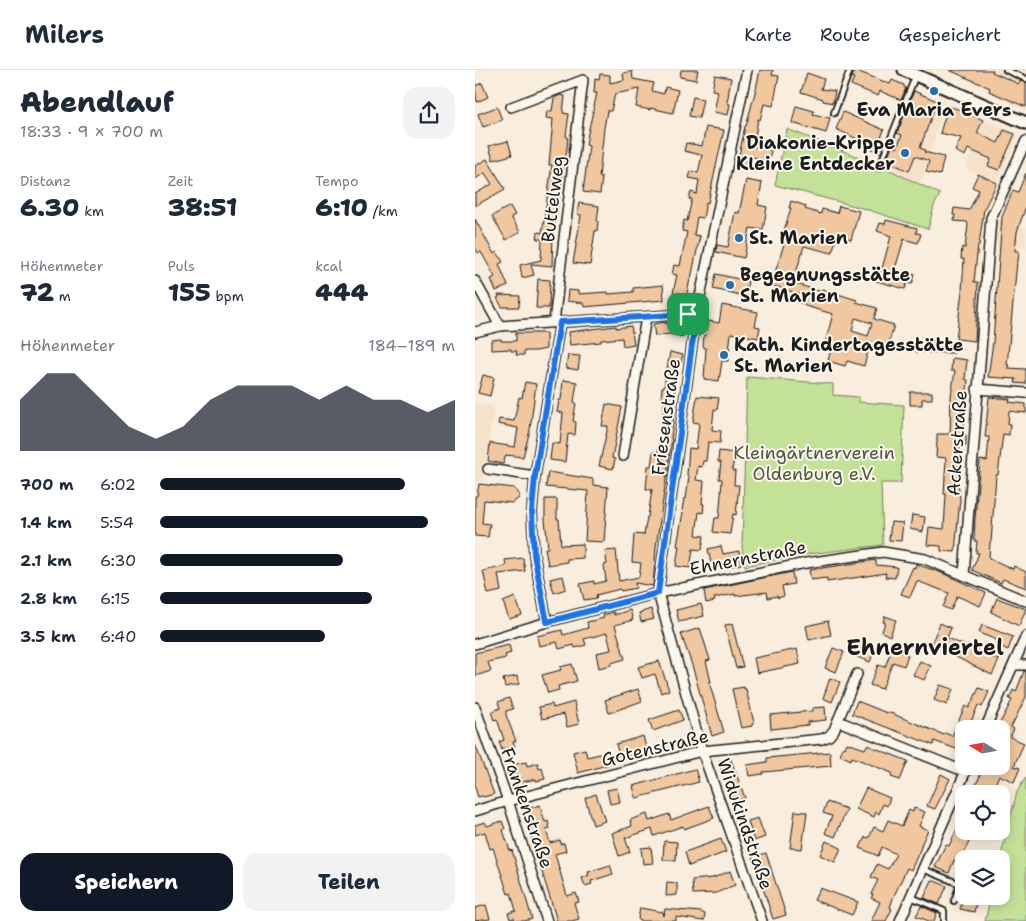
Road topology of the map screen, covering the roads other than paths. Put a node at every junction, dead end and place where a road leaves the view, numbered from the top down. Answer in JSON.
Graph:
{"nodes":[{"id":1,"x":747,"y":70,"type":"edge"},
{"id":2,"x":850,"y":70,"type":"edge"},
{"id":3,"x":905,"y":70,"type":"edge"},
{"id":4,"x":1006,"y":70,"type":"edge"},
{"id":5,"x":917,"y":73,"type":"edge"},
{"id":6,"x":1026,"y":79,"type":"edge"},
{"id":7,"x":511,"y":107,"type":"dead end"},
{"id":8,"x":834,"y":113,"type":"dead end"},
{"id":9,"x":1026,"y":122,"type":"edge"},
{"id":10,"x":1026,"y":141,"type":"edge"},
{"id":11,"x":879,"y":168,"type":"dead end"},
{"id":12,"x":475,"y":280,"type":"edge"},
{"id":13,"x":696,"y":316,"type":"junction"},
{"id":14,"x":646,"y":317,"type":"junction"},
{"id":15,"x":557,"y":322,"type":"junction"},
{"id":16,"x":500,"y":326,"type":"junction"},
{"id":17,"x":475,"y":332,"type":"edge"},
{"id":18,"x":977,"y":390,"type":"junction"},
{"id":19,"x":1026,"y":393,"type":"edge"},
{"id":20,"x":623,"y":456,"type":"dead end"},
{"id":21,"x":488,"y":469,"type":"dead end"},
{"id":22,"x":535,"y":476,"type":"junction"},
{"id":23,"x":964,"y":575,"type":"junction"},
{"id":24,"x":658,"y":593,"type":"junction"},
{"id":25,"x":1026,"y":601,"type":"edge"},
{"id":26,"x":547,"y":622,"type":"junction"},
{"id":27,"x":1026,"y":636,"type":"edge"},
{"id":28,"x":475,"y":644,"type":"edge"},
{"id":29,"x":1013,"y":665,"type":"junction"},
{"id":30,"x":1026,"y":665,"type":"edge"},
{"id":31,"x":857,"y":674,"type":"dead end"},
{"id":32,"x":475,"y":707,"type":"edge"},
{"id":33,"x":989,"y":720,"type":"edge"},
{"id":34,"x":838,"y":721,"type":"junction"},
{"id":35,"x":702,"y":751,"type":"junction"},
{"id":36,"x":955,"y":765,"type":"edge"},
{"id":37,"x":964,"y":775,"type":"edge"},
{"id":38,"x":508,"y":800,"type":"junction"},
{"id":39,"x":475,"y":811,"type":"edge"},
{"id":40,"x":923,"y":869,"type":"junction"},
{"id":41,"x":911,"y":897,"type":"junction"},
{"id":42,"x":954,"y":901,"type":"dead end"},
{"id":43,"x":547,"y":921,"type":"edge"},
{"id":44,"x":762,"y":921,"type":"edge"},
{"id":45,"x":900,"y":921,"type":"edge"},
{"id":46,"x":944,"y":921,"type":"edge"}],
"edges":[{"from":1,"to":13,"type":"street","name":"Friesenstraße"},
{"from":2,"to":8,"type":"lane"},
{"from":3,"to":5,"type":"street"},
{"from":4,"to":6,"type":"lane"},
{"from":5,"to":9,"type":"street"},
{"from":5,"to":11,"type":"lane"},
{"from":7,"to":15,"type":"street","name":"Buttelweg"},
{"from":10,"to":18,"type":"street","name":"Ackerstraße"},
{"from":12,"to":16,"type":"street"},
{"from":13,"to":14,"type":"street"},
{"from":13,"to":24,"type":"street","name":"Friesenstraße"},
{"from":14,"to":15,"type":"street"},
{"from":14,"to":20,"type":"street"},
{"from":15,"to":16,"type":"street"},
{"from":15,"to":22,"type":"street","name":"Buttelweg"},
{"from":16,"to":17,"type":"street"},
{"from":18,"to":19,"type":"street"},
{"from":18,"to":23,"type":"street","name":"Ackerstraße"},
{"from":21,"to":22,"type":"street"},
{"from":22,"to":26,"type":"street","name":"Buttelweg"},
{"from":23,"to":24,"type":"street","name":"Ehnernstraße"},
{"from":23,"to":25,"type":"street","name":"Ehnernstraße"},
{"from":24,"to":26,"type":"street","name":"Ehnernstraße"},
{"from":24,"to":35,"type":"street","name":"Widukindstraße"},
{"from":26,"to":28,"type":"street","name":"Ehnernstraße"},
{"from":27,"to":29,"type":"street"},
{"from":29,"to":30,"type":"street"},
{"from":29,"to":33,"type":"street"},
{"from":31,"to":34,"type":"street","name":"Gotenstraße"},
{"from":32,"to":38,"type":"street","name":"Frankenstraße"},
{"from":34,"to":35,"type":"street","name":"Gotenstraße"},
{"from":34,"to":36,"type":"street"},
{"from":35,"to":38,"type":"street","name":"Gotenstraße"},
{"from":35,"to":44,"type":"street","name":"Widukindstraße"},
{"from":37,"to":40,"type":"street"},
{"from":38,"to":39,"type":"street","name":"Gotenstraße"},
{"from":38,"to":43,"type":"street","name":"Frankenstraße"},
{"from":40,"to":41,"type":"street"},
{"from":40,"to":42,"type":"lane"},
{"from":41,"to":45,"type":"street"},
{"from":41,"to":46,"type":"lane"}]}
